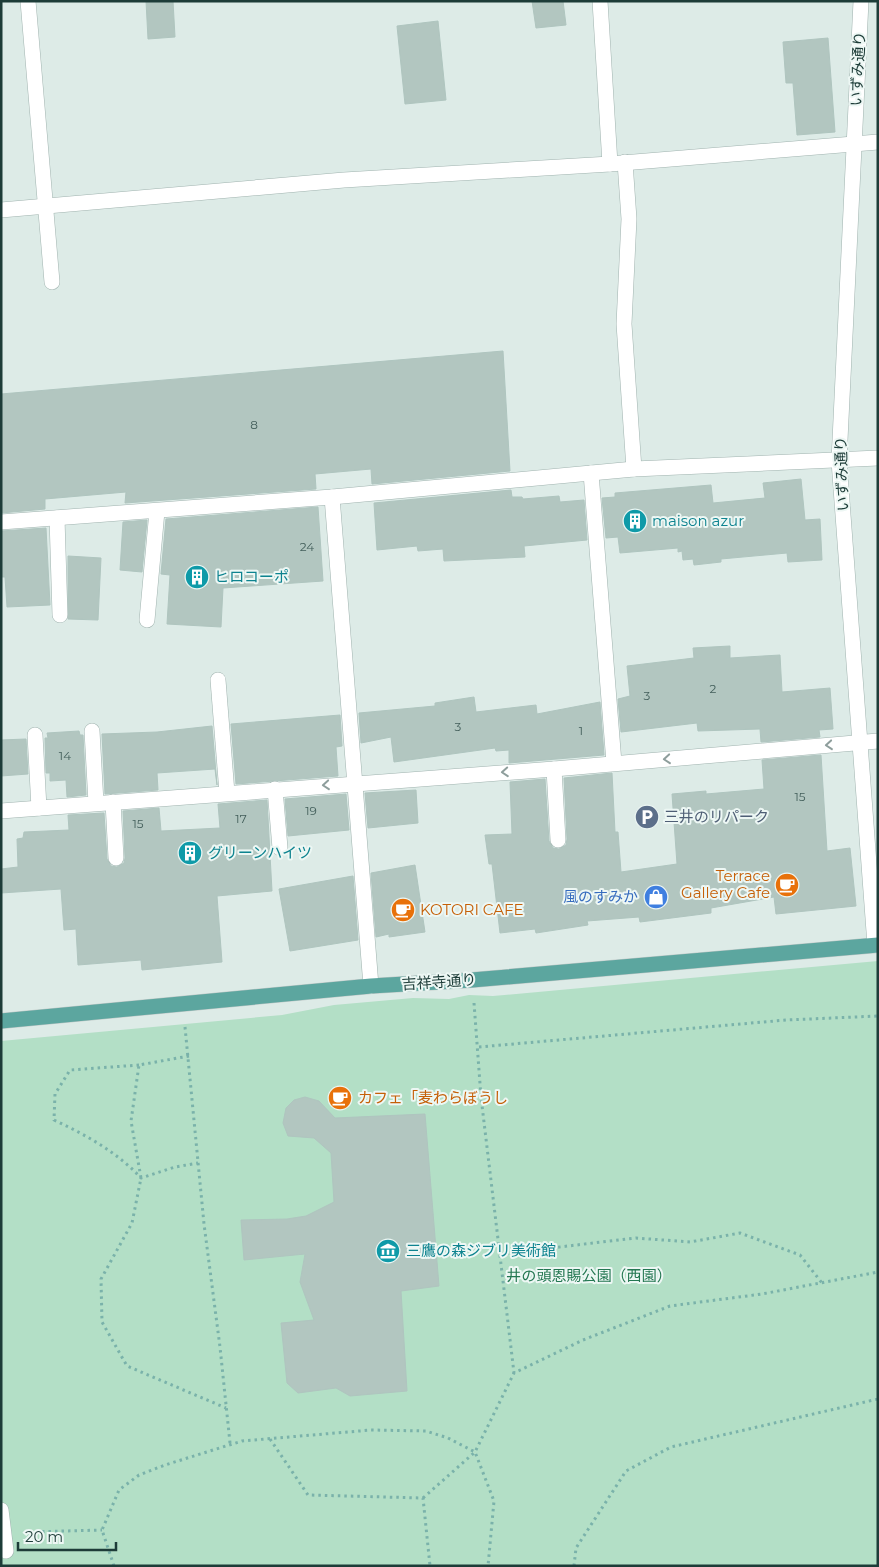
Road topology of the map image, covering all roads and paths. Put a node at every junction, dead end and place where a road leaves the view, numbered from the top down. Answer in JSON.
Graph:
{"nodes":[{"id":1,"x":28,"y":1,"type":"edge"},
{"id":2,"x":600,"y":1,"type":"edge"},
{"id":3,"x":861,"y":1,"type":"edge"},
{"id":4,"x":878,"y":142,"type":"edge"},
{"id":5,"x":854,"y":143,"type":"junction"},
{"id":6,"x":625,"y":162,"type":"junction"},
{"id":7,"x":610,"y":164,"type":"junction"},
{"id":8,"x":47,"y":206,"type":"junction"},
{"id":9,"x":1,"y":210,"type":"edge"},
{"id":10,"x":52,"y":282,"type":"dead end"},
{"id":11,"x":878,"y":458,"type":"edge"},
{"id":12,"x":839,"y":461,"type":"junction"},
{"id":13,"x":634,"y":470,"type":"junction"},
{"id":14,"x":591,"y":473,"type":"junction"},
{"id":15,"x":332,"y":497,"type":"junction"},
{"id":16,"x":158,"y":511,"type":"junction"},
{"id":17,"x":57,"y":518,"type":"junction"},
{"id":18,"x":1,"y":522,"type":"edge"},
{"id":19,"x":60,"y":615,"type":"dead end"},
{"id":20,"x":147,"y":620,"type":"dead end"},
{"id":21,"x":218,"y":680,"type":"dead end"},
{"id":22,"x":92,"y":731,"type":"dead end"},
{"id":23,"x":35,"y":736,"type":"dead end"},
{"id":24,"x":878,"y":741,"type":"edge"},
{"id":25,"x":858,"y":742,"type":"junction"},
{"id":26,"x":614,"y":764,"type":"junction"},
{"id":27,"x":554,"y":769,"type":"junction"},
{"id":28,"x":354,"y":783,"type":"junction"},
{"id":29,"x":275,"y":790,"type":"junction"},
{"id":30,"x":228,"y":793,"type":"junction"},
{"id":31,"x":113,"y":802,"type":"junction"},
{"id":32,"x":96,"y":803,"type":"junction"},
{"id":33,"x":39,"y":808,"type":"junction"},
{"id":34,"x":1,"y":811,"type":"edge"},
{"id":35,"x":558,"y":840,"type":"dead end"},
{"id":36,"x":280,"y":848,"type":"dead end"},
{"id":37,"x":116,"y":858,"type":"dead end"},
{"id":38,"x":876,"y":945,"type":"edge"},
{"id":39,"x":472,"y":980,"type":"junction"},
{"id":40,"x":371,"y":986,"type":"junction"},
{"id":41,"x":182,"y":1004,"type":"junction"},
{"id":42,"x":878,"y":1016,"type":"edge"},
{"id":43,"x":1,"y":1021,"type":"edge"},
{"id":44,"x":479,"y":1047,"type":"junction"},
{"id":45,"x":189,"y":1056,"type":"junction"},
{"id":46,"x":140,"y":1066,"type":"junction"},
{"id":47,"x":198,"y":1163,"type":"junction"},
{"id":48,"x":141,"y":1178,"type":"junction"},
{"id":49,"x":500,"y":1254,"type":"junction"},
{"id":50,"x":878,"y":1272,"type":"edge"},
{"id":51,"x":822,"y":1283,"type":"junction"},
{"id":52,"x":514,"y":1373,"type":"junction"},
{"id":53,"x":878,"y":1399,"type":"edge"},
{"id":54,"x":226,"y":1408,"type":"junction"},
{"id":55,"x":270,"y":1439,"type":"junction"},
{"id":56,"x":230,"y":1443,"type":"junction"},
{"id":57,"x":475,"y":1452,"type":"junction"},
{"id":58,"x":423,"y":1498,"type":"junction"},
{"id":59,"x":1,"y":1510,"type":"edge"},
{"id":60,"x":102,"y":1530,"type":"junction"},
{"id":61,"x":29,"y":1532,"type":"dead end"},
{"id":62,"x":6,"y":1551,"type":"dead end"},
{"id":63,"x":114,"y":1566,"type":"edge"},
{"id":64,"x":430,"y":1566,"type":"edge"},
{"id":65,"x":488,"y":1566,"type":"edge"},
{"id":66,"x":574,"y":1566,"type":"edge"}],
"edges":[{"from":1,"to":8,"type":"street"},
{"from":2,"to":7,"type":"street"},
{"from":3,"to":5,"type":"street","name":"いずみ通り"},
{"from":4,"to":5,"type":"street"},
{"from":5,"to":6,"type":"street"},
{"from":5,"to":12,"type":"street","name":"いずみ通り"},
{"from":6,"to":7,"type":"street"},
{"from":6,"to":13,"type":"street"},
{"from":7,"to":8,"type":"street"},
{"from":8,"to":9,"type":"street"},
{"from":8,"to":10,"type":"street"},
{"from":11,"to":12,"type":"street"},
{"from":12,"to":13,"type":"street"},
{"from":12,"to":25,"type":"street","name":"いずみ通り"},
{"from":13,"to":14,"type":"street"},
{"from":14,"to":15,"type":"street"},
{"from":14,"to":26,"type":"street"},
{"from":15,"to":16,"type":"street"},
{"from":15,"to":28,"type":"street"},
{"from":16,"to":17,"type":"street"},
{"from":16,"to":20,"type":"street"},
{"from":17,"to":18,"type":"street"},
{"from":17,"to":19,"type":"street"},
{"from":21,"to":30,"type":"street"},
{"from":22,"to":32,"type":"street"},
{"from":23,"to":33,"type":"street"},
{"from":24,"to":25,"type":"street"},
{"from":25,"to":26,"type":"street","one_way":true},
{"from":25,"to":38,"type":"street","name":"いずみ通り"},
{"from":26,"to":27,"type":"street"},
{"from":27,"to":28,"type":"street","one_way":true},
{"from":27,"to":35,"type":"street"},
{"from":28,"to":29,"type":"street","one_way":true},
{"from":28,"to":40,"type":"street"},
{"from":29,"to":30,"type":"street"},
{"from":29,"to":36,"type":"street"},
{"from":30,"to":31,"type":"street"},
{"from":31,"to":32,"type":"street"},
{"from":31,"to":37,"type":"street"},
{"from":32,"to":33,"type":"street"},
{"from":33,"to":34,"type":"street"},
{"from":38,"to":39,"type":"main road","name":"吉祥寺通り"},
{"from":39,"to":40,"type":"main road","name":"吉祥寺通り"},
{"from":39,"to":44,"type":"path"},
{"from":40,"to":41,"type":"main road","name":"吉祥寺通り"},
{"from":41,"to":43,"type":"main road","name":"吉祥寺通り"},
{"from":41,"to":45,"type":"path"},
{"from":42,"to":44,"type":"path"},
{"from":44,"to":49,"type":"path"},
{"from":45,"to":46,"type":"path"},
{"from":45,"to":47,"type":"path"},
{"from":46,"to":48,"type":"path"},
{"from":46,"to":48,"type":"path"},
{"from":47,"to":48,"type":"path"},
{"from":47,"to":54,"type":"path"},
{"from":48,"to":54,"type":"path"},
{"from":49,"to":51,"type":"path"},
{"from":49,"to":52,"type":"path"},
{"from":50,"to":51,"type":"path"},
{"from":51,"to":52,"type":"path"},
{"from":52,"to":57,"type":"path"},
{"from":53,"to":66,"type":"path"},
{"from":54,"to":56,"type":"path"},
{"from":55,"to":56,"type":"path"},
{"from":55,"to":57,"type":"path"},
{"from":55,"to":58,"type":"path"},
{"from":56,"to":60,"type":"path"},
{"from":57,"to":58,"type":"path"},
{"from":57,"to":65,"type":"path"},
{"from":58,"to":64,"type":"path"},
{"from":59,"to":62,"type":"street"},
{"from":60,"to":61,"type":"path"},
{"from":60,"to":63,"type":"path"}]}
